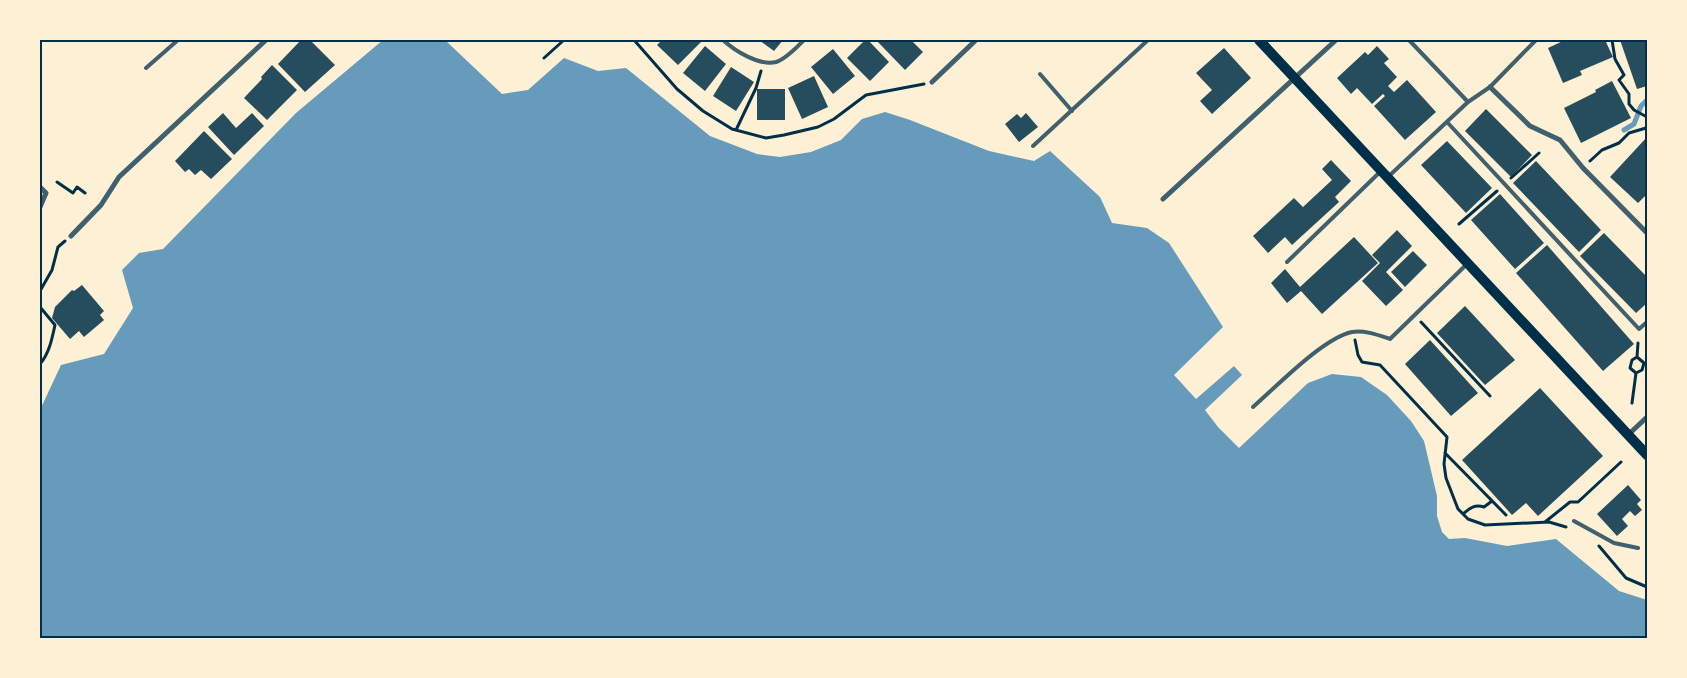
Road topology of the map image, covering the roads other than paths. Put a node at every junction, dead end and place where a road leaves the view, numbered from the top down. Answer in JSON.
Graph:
{"nodes":[{"id":1,"x":178,"y":40,"type":"edge"},
{"id":2,"x":266,"y":40,"type":"edge"},
{"id":3,"x":723,"y":40,"type":"edge"},
{"id":4,"x":804,"y":40,"type":"edge"},
{"id":5,"x":976,"y":40,"type":"edge"},
{"id":6,"x":1148,"y":40,"type":"edge"},
{"id":7,"x":1259,"y":40,"type":"edge"},
{"id":8,"x":1336,"y":40,"type":"edge"},
{"id":9,"x":1409,"y":40,"type":"edge"},
{"id":10,"x":1536,"y":40,"type":"edge"},
{"id":11,"x":146,"y":68,"type":"dead end"},
{"id":12,"x":1040,"y":74,"type":"dead end"},
{"id":13,"x":1294,"y":78,"type":"junction"},
{"id":14,"x":932,"y":82,"type":"road end"},
{"id":15,"x":1490,"y":87,"type":"junction"},
{"id":16,"x":1468,"y":102,"type":"junction"},
{"id":17,"x":1072,"y":111,"type":"junction"},
{"id":18,"x":1447,"y":122,"type":"junction"},
{"id":19,"x":1034,"y":146,"type":"dead end"},
{"id":20,"x":1384,"y":174,"type":"junction"},
{"id":21,"x":40,"y":186,"type":"edge"},
{"id":22,"x":1163,"y":199,"type":"dead end"},
{"id":23,"x":40,"y":207,"type":"edge"},
{"id":24,"x":1647,"y":234,"type":"edge"},
{"id":25,"x":71,"y":236,"type":"road end"},
{"id":26,"x":1287,"y":262,"type":"dead end"},
{"id":27,"x":1468,"y":263,"type":"junction"},
{"id":28,"x":1647,"y":322,"type":"edge"},
{"id":29,"x":1253,"y":407,"type":"dead end"},
{"id":30,"x":1647,"y":417,"type":"edge"},
{"id":31,"x":1628,"y":435,"type":"junction"},
{"id":32,"x":1647,"y":454,"type":"edge"},
{"id":33,"x":1574,"y":521,"type":"dead end"},
{"id":34,"x":1638,"y":548,"type":"dead end"}],
"edges":[{"from":1,"to":11,"type":"lane"},
{"from":2,"to":25,"type":"street"},
{"from":3,"to":4,"type":"lane"},
{"from":5,"to":14,"type":"street"},
{"from":6,"to":17,"type":"lane"},
{"from":7,"to":13,"type":"main road"},
{"from":8,"to":13,"type":"street"},
{"from":9,"to":16,"type":"lane"},
{"from":10,"to":15,"type":"lane"},
{"from":12,"to":17,"type":"lane"},
{"from":13,"to":20,"type":"main road"},
{"from":13,"to":22,"type":"street"},
{"from":15,"to":16,"type":"lane"},
{"from":15,"to":24,"type":"street"},
{"from":16,"to":18,"type":"lane"},
{"from":17,"to":19,"type":"lane"},
{"from":18,"to":20,"type":"lane"},
{"from":18,"to":28,"type":"lane"},
{"from":20,"to":26,"type":"lane"},
{"from":20,"to":27,"type":"main road"},
{"from":21,"to":23,"type":"street"},
{"from":27,"to":29,"type":"lane"},
{"from":27,"to":31,"type":"main road"},
{"from":30,"to":31,"type":"street"},
{"from":31,"to":32,"type":"main road"},
{"from":33,"to":34,"type":"lane"}]}
